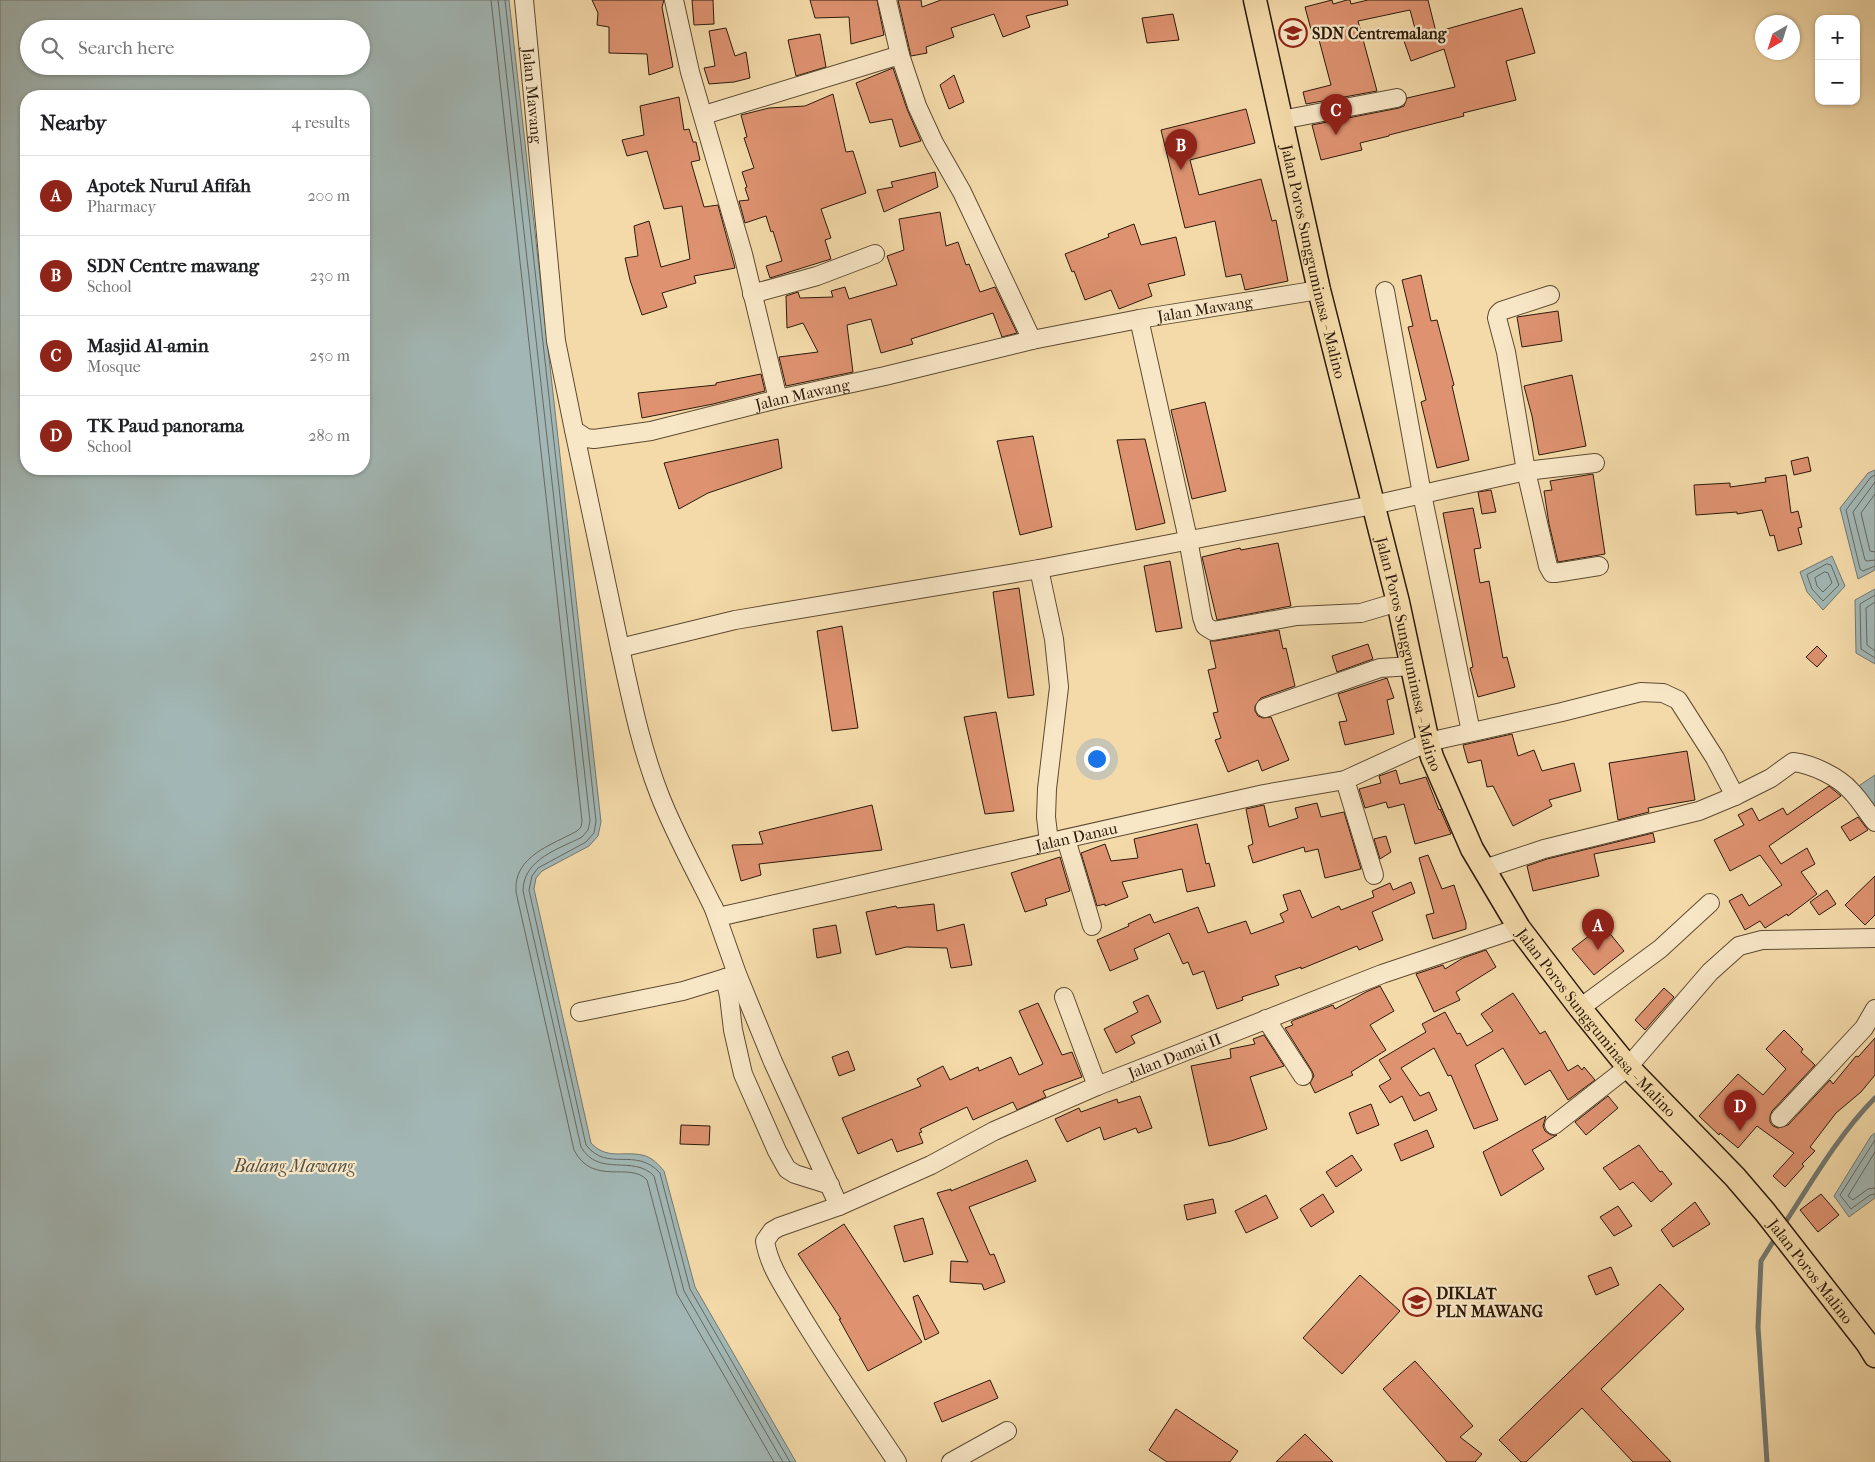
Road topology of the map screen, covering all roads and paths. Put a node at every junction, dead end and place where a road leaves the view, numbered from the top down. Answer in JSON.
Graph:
{"nodes":[{"id":1,"x":524,"y":0,"type":"edge"},
{"id":2,"x":674,"y":0,"type":"edge"},
{"id":3,"x":886,"y":0,"type":"edge"},
{"id":4,"x":1255,"y":0,"type":"edge"},
{"id":5,"x":900,"y":55,"type":"junction"},
{"id":6,"x":1398,"y":98,"type":"dead end"},
{"id":7,"x":704,"y":115,"type":"junction"},
{"id":8,"x":1281,"y":120,"type":"junction"},
{"id":9,"x":875,"y":254,"type":"dead end"},
{"id":10,"x":1319,"y":290,"type":"junction"},
{"id":11,"x":1384,"y":291,"type":"dead end"},
{"id":12,"x":752,"y":294,"type":"junction"},
{"id":13,"x":1550,"y":295,"type":"dead end"},
{"id":14,"x":1139,"y":319,"type":"junction"},
{"id":15,"x":1032,"y":340,"type":"junction"},
{"id":16,"x":778,"y":398,"type":"junction"},
{"id":17,"x":574,"y":430,"type":"junction"},
{"id":18,"x":1595,"y":463,"type":"dead end"},
{"id":19,"x":1526,"y":472,"type":"junction"},
{"id":20,"x":1422,"y":494,"type":"junction"},
{"id":21,"x":1373,"y":505,"type":"junction"},
{"id":22,"x":1188,"y":539,"type":"junction"},
{"id":23,"x":1599,"y":566,"type":"dead end"},
{"id":24,"x":1039,"y":569,"type":"junction"},
{"id":25,"x":1398,"y":602,"type":"junction"},
{"id":26,"x":620,"y":648,"type":"junction"},
{"id":27,"x":1412,"y":666,"type":"junction"},
{"id":28,"x":1265,"y":708,"type":"dead end"},
{"id":29,"x":1471,"y":732,"type":"junction"},
{"id":30,"x":1428,"y":742,"type":"junction"},
{"id":31,"x":1345,"y":780,"type":"junction"},
{"id":32,"x":1735,"y":796,"type":"junction"},
{"id":33,"x":1875,"y":822,"type":"edge"},
{"id":34,"x":1057,"y":840,"type":"junction"},
{"id":35,"x":1484,"y":869,"type":"junction"},
{"id":36,"x":1374,"y":875,"type":"dead end"},
{"id":37,"x":1710,"y":903,"type":"dead end"},
{"id":38,"x":715,"y":910,"type":"junction"},
{"id":39,"x":1092,"y":926,"type":"dead end"},
{"id":40,"x":1519,"y":928,"type":"junction"},
{"id":41,"x":1875,"y":938,"type":"edge"},
{"id":42,"x":731,"y":976,"type":"junction"},
{"id":43,"x":1064,"y":997,"type":"dead end"},
{"id":44,"x":1580,"y":1008,"type":"junction"},
{"id":45,"x":1875,"y":1009,"type":"edge"},
{"id":46,"x":587,"y":1011,"type":"dead end"},
{"id":47,"x":1266,"y":1019,"type":"junction"},
{"id":48,"x":1628,"y":1067,"type":"junction"},
{"id":49,"x":1303,"y":1076,"type":"dead end"},
{"id":50,"x":1096,"y":1086,"type":"junction"},
{"id":51,"x":1780,"y":1118,"type":"dead end"},
{"id":52,"x":1554,"y":1125,"type":"dead end"},
{"id":53,"x":830,"y":1185,"type":"junction"},
{"id":54,"x":839,"y":1206,"type":"junction"},
{"id":55,"x":1765,"y":1212,"type":"joint"},
{"id":56,"x":1875,"y":1356,"type":"edge"},
{"id":57,"x":1007,"y":1431,"type":"dead end"},
{"id":58,"x":897,"y":1462,"type":"edge"},
{"id":59,"x":951,"y":1462,"type":"edge"}],
"edges":[{"from":1,"to":17,"type":"street","name":"Jalan Mawang"},
{"from":2,"to":7,"type":"street"},
{"from":3,"to":5,"type":"street"},
{"from":4,"to":8,"type":"main road","name":"Jalan Poros Sungguminasa - Malino"},
{"from":5,"to":7,"type":"street"},
{"from":5,"to":15,"type":"street"},
{"from":6,"to":8,"type":"street"},
{"from":7,"to":12,"type":"street"},
{"from":8,"to":10,"type":"main road","name":"Jalan Poros Sungguminasa - Malino"},
{"from":9,"to":12,"type":"street"},
{"from":10,"to":14,"type":"street","name":"Jalan Mawang"},
{"from":10,"to":21,"type":"main road","name":"Jalan Poros Sungguminasa - Malino"},
{"from":11,"to":20,"type":"street"},
{"from":12,"to":16,"type":"street"},
{"from":13,"to":19,"type":"street"},
{"from":14,"to":15,"type":"street","name":"Jalan Mawang"},
{"from":14,"to":22,"type":"street"},
{"from":15,"to":16,"type":"street","name":"Jalan Mawang"},
{"from":16,"to":17,"type":"street","name":"Jalan Mawang"},
{"from":17,"to":26,"type":"street","name":"Jalan Mawang"},
{"from":18,"to":19,"type":"street"},
{"from":19,"to":20,"type":"street"},
{"from":19,"to":23,"type":"street"},
{"from":20,"to":21,"type":"street"},
{"from":20,"to":29,"type":"street"},
{"from":21,"to":22,"type":"street"},
{"from":21,"to":25,"type":"main road","name":"Jalan Poros Sungguminasa - Malino"},
{"from":22,"to":24,"type":"street"},
{"from":22,"to":25,"type":"street"},
{"from":24,"to":26,"type":"street"},
{"from":24,"to":34,"type":"street"},
{"from":25,"to":27,"type":"main road","name":"Jalan Poros Sungguminasa - Malino"},
{"from":26,"to":38,"type":"street","name":"Jalan Mawang"},
{"from":27,"to":28,"type":"street"},
{"from":27,"to":30,"type":"main road","name":"Jalan Poros Sungguminasa - Malino"},
{"from":29,"to":30,"type":"street","name":"Jalan Danau"},
{"from":29,"to":32,"type":"street","name":"Jalan Danau"},
{"from":30,"to":31,"type":"street","name":"Jalan Danau"},
{"from":30,"to":35,"type":"main road","name":"Jalan Poros Sungguminasa - Malino"},
{"from":31,"to":34,"type":"street","name":"Jalan Danau"},
{"from":31,"to":36,"type":"street"},
{"from":32,"to":33,"type":"street"},
{"from":32,"to":35,"type":"street"},
{"from":34,"to":38,"type":"street","name":"Jalan Danau"},
{"from":34,"to":39,"type":"street"},
{"from":35,"to":40,"type":"main road","name":"Jalan Poros Sungguminasa - Malino"},
{"from":37,"to":44,"type":"street"},
{"from":38,"to":42,"type":"street","name":"Jalan Mawang"},
{"from":40,"to":44,"type":"main road","name":"Jalan Poros Sungguminasa - Malino"},
{"from":40,"to":47,"type":"street","name":"Jalan Damai II"},
{"from":41,"to":48,"type":"street"},
{"from":42,"to":46,"type":"street"},
{"from":42,"to":53,"type":"street"},
{"from":42,"to":53,"type":"street"},
{"from":43,"to":50,"type":"street"},
{"from":44,"to":48,"type":"main road","name":"Jalan Poros Sungguminasa - Malino"},
{"from":45,"to":51,"type":"street"},
{"from":47,"to":49,"type":"street"},
{"from":47,"to":50,"type":"street","name":"Jalan Damai II"},
{"from":48,"to":52,"type":"street"},
{"from":48,"to":55,"type":"main road","name":"Jalan Poros Sungguminasa - Malino"},
{"from":50,"to":54,"type":"street","name":"Jalan Damai II"},
{"from":53,"to":54,"type":"street"},
{"from":54,"to":58,"type":"street","name":"Jalan Damai II"},
{"from":55,"to":56,"type":"main road","name":"Jalan Poros Malino"},
{"from":57,"to":59,"type":"street"}]}
